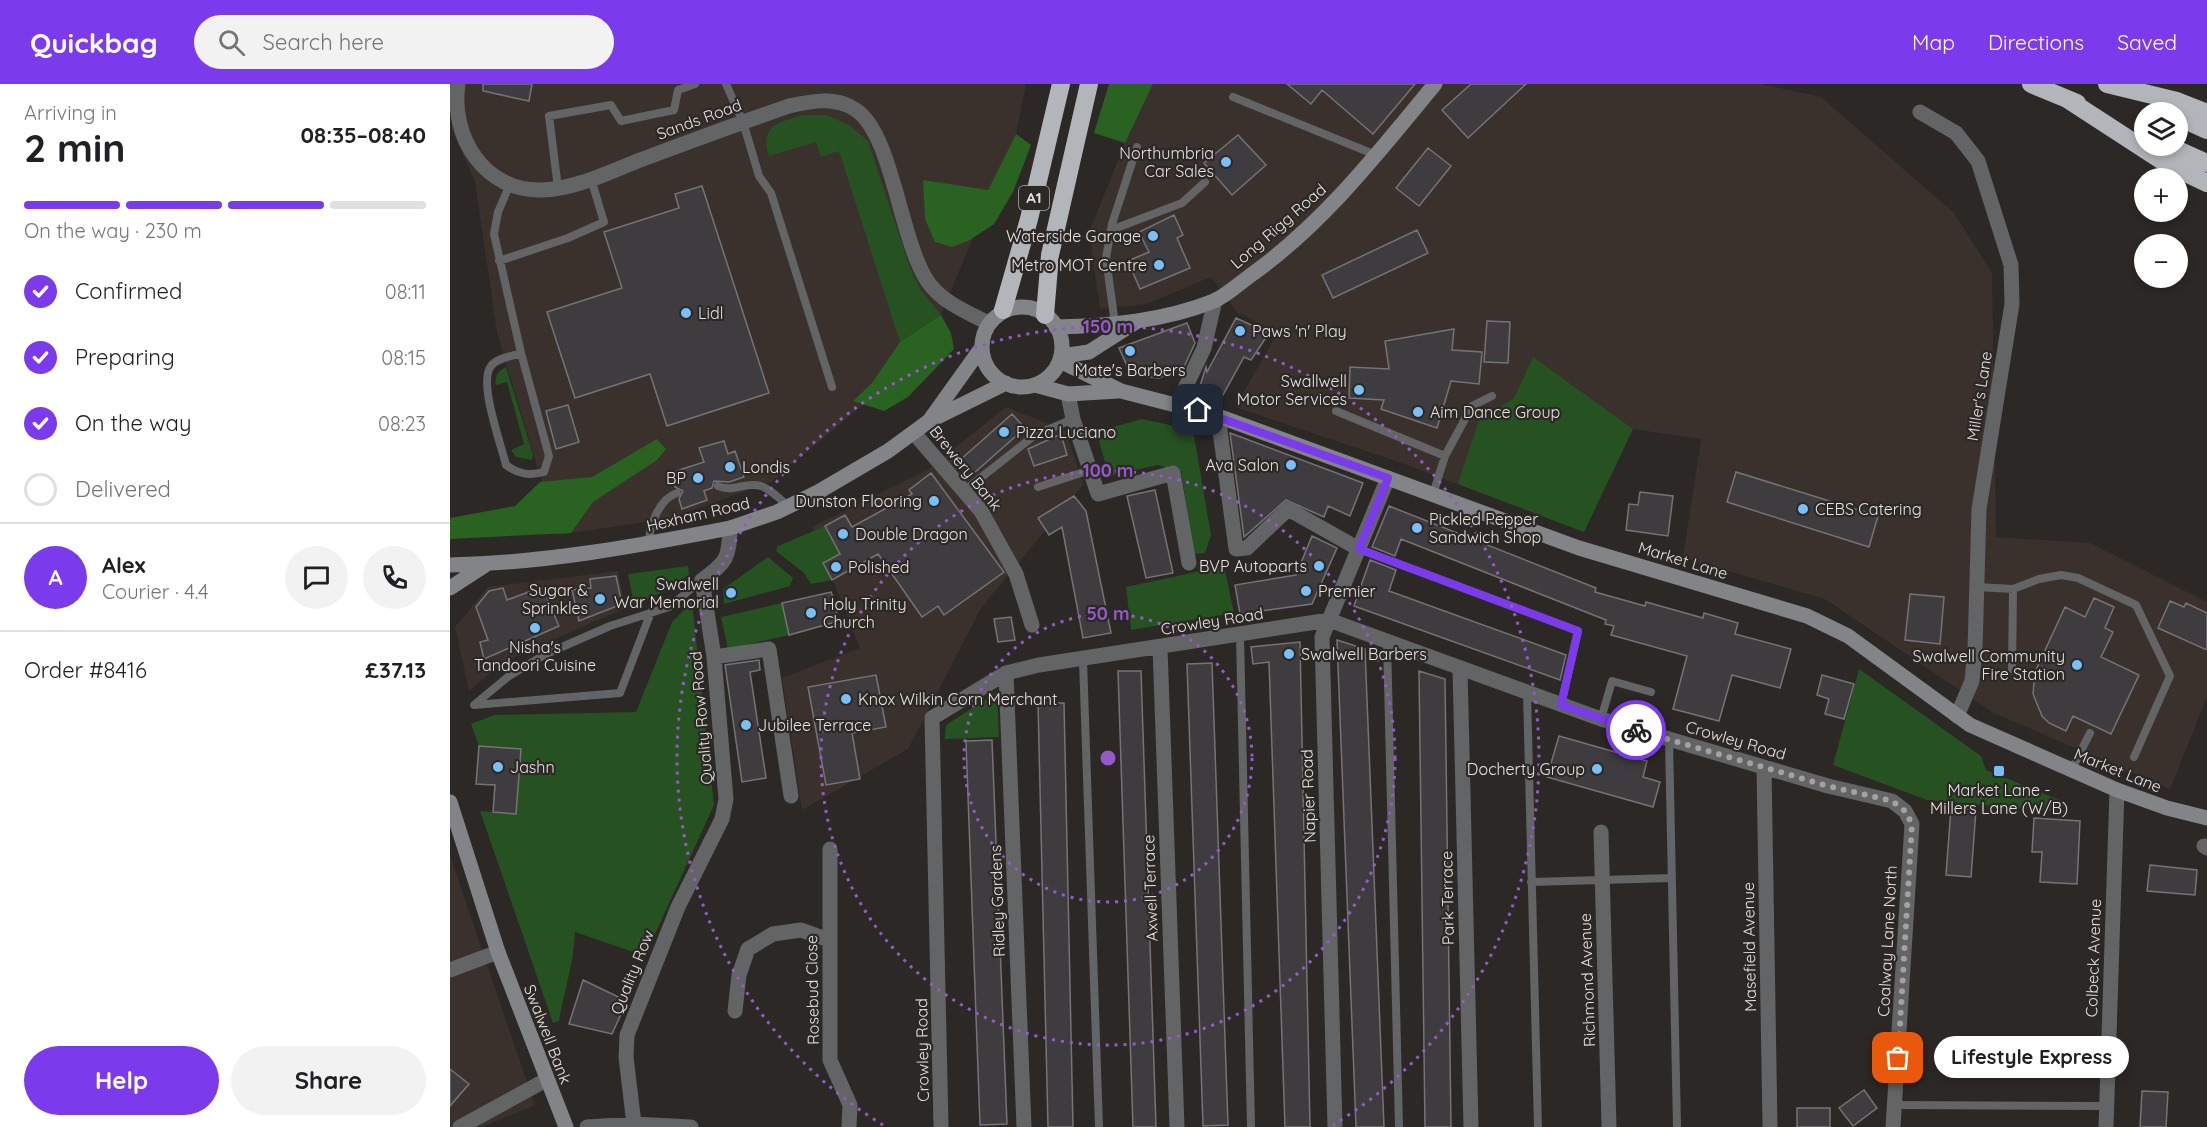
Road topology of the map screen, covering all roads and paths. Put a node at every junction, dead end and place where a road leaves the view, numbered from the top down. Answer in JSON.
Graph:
{"nodes":[{"id":1,"x":458,"y":84,"type":"edge"},
{"id":2,"x":695,"y":84,"type":"edge"},
{"id":3,"x":726,"y":84,"type":"edge"},
{"id":4,"x":1061,"y":84,"type":"edge"},
{"id":5,"x":1089,"y":84,"type":"edge"},
{"id":6,"x":1435,"y":84,"type":"edge"},
{"id":7,"x":2031,"y":84,"type":"edge"},
{"id":8,"x":2106,"y":84,"type":"edge"},
{"id":9,"x":675,"y":87,"type":"edge"},
{"id":10,"x":1233,"y":97,"type":"dead end"},
{"id":11,"x":2067,"y":99,"type":"junction"},
{"id":12,"x":2146,"y":102,"type":"edge"},
{"id":13,"x":1920,"y":112,"type":"dead end"},
{"id":14,"x":2207,"y":113,"type":"edge"},
{"id":15,"x":2188,"y":121,"type":"edge"},
{"id":16,"x":743,"y":122,"type":"junction"},
{"id":17,"x":2134,"y":130,"type":"edge"},
{"id":18,"x":2207,"y":130,"type":"edge"},
{"id":19,"x":1137,"y":147,"type":"dead end"},
{"id":20,"x":2188,"y":154,"type":"edge"},
{"id":21,"x":1376,"y":155,"type":"junction"},
{"id":22,"x":2207,"y":163,"type":"edge"},
{"id":23,"x":591,"y":179,"type":"junction"},
{"id":24,"x":1205,"y":182,"type":"dead end"},
{"id":25,"x":2207,"y":183,"type":"edge"},
{"id":26,"x":510,"y":184,"type":"junction"},
{"id":27,"x":558,"y":188,"type":"junction"},
{"id":28,"x":1111,"y":230,"type":"junction"},
{"id":29,"x":499,"y":261,"type":"junction"},
{"id":30,"x":1215,"y":300,"type":"junction"},
{"id":31,"x":1003,"y":310,"type":"junction"},
{"id":32,"x":1051,"y":321,"type":"junction"},
{"id":33,"x":1136,"y":322,"type":"junction"},
{"id":34,"x":988,"y":323,"type":"junction"},
{"id":35,"x":1115,"y":324,"type":"junction"},
{"id":36,"x":982,"y":347,"type":"junction"},
{"id":37,"x":521,"y":353,"type":"junction"},
{"id":38,"x":1061,"y":359,"type":"junction"},
{"id":39,"x":1006,"y":383,"type":"junction"},
{"id":40,"x":1035,"y":385,"type":"junction"},
{"id":41,"x":832,"y":387,"type":"dead end"},
{"id":42,"x":1121,"y":391,"type":"junction"},
{"id":43,"x":1068,"y":394,"type":"junction"},
{"id":44,"x":1492,"y":396,"type":"dead end"},
{"id":45,"x":1177,"y":405,"type":"junction"},
{"id":46,"x":1336,"y":411,"type":"dead end"},
{"id":47,"x":1218,"y":416,"type":"junction"},
{"id":48,"x":1073,"y":419,"type":"junction"},
{"id":49,"x":929,"y":421,"type":"junction"},
{"id":50,"x":914,"y":433,"type":"junction"},
{"id":51,"x":1445,"y":456,"type":"junction"},
{"id":52,"x":1090,"y":470,"type":"junction"},
{"id":53,"x":1388,"y":478,"type":"junction"},
{"id":54,"x":718,"y":486,"type":"dead end"},
{"id":55,"x":1038,"y":487,"type":"dead end"},
{"id":56,"x":964,"y":490,"type":"junction"},
{"id":57,"x":677,"y":493,"type":"dead end"},
{"id":58,"x":1433,"y":494,"type":"junction"},
{"id":59,"x":789,"y":507,"type":"junction"},
{"id":60,"x":729,"y":528,"type":"junction"},
{"id":61,"x":649,"y":543,"type":"junction"},
{"id":62,"x":1359,"y":549,"type":"junction"},
{"id":63,"x":1189,"y":563,"type":"dead end"},
{"id":64,"x":487,"y":564,"type":"junction"},
{"id":65,"x":450,"y":565,"type":"edge"},
{"id":66,"x":702,"y":580,"type":"junction"},
{"id":67,"x":1977,"y":587,"type":"junction"},
{"id":68,"x":450,"y":588,"type":"edge"},
{"id":69,"x":2013,"y":589,"type":"junction"},
{"id":70,"x":651,"y":612,"type":"junction"},
{"id":71,"x":1329,"y":620,"type":"junction"},
{"id":72,"x":1032,"y":625,"type":"dead end"},
{"id":73,"x":1240,"y":636,"type":"junction"},
{"id":74,"x":1387,"y":642,"type":"junction"},
{"id":75,"x":1160,"y":647,"type":"junction"},
{"id":76,"x":714,"y":657,"type":"junction"},
{"id":77,"x":1083,"y":660,"type":"junction"},
{"id":78,"x":1460,"y":669,"type":"junction"},
{"id":79,"x":2012,"y":669,"type":"dead end"},
{"id":80,"x":1006,"y":673,"type":"junction"},
{"id":81,"x":1651,"y":692,"type":"dead end"},
{"id":82,"x":1527,"y":693,"type":"junction"},
{"id":83,"x":1561,"y":705,"type":"junction"},
{"id":84,"x":1957,"y":716,"type":"junction"},
{"id":85,"x":1601,"y":719,"type":"junction"},
{"id":86,"x":2090,"y":733,"type":"dead end"},
{"id":87,"x":1669,"y":740,"type":"junction"},
{"id":88,"x":2134,"y":757,"type":"dead end"},
{"id":89,"x":1764,"y":767,"type":"junction"},
{"id":90,"x":2071,"y":771,"type":"junction"},
{"id":91,"x":2117,"y":790,"type":"junction"},
{"id":92,"x":791,"y":796,"type":"dead end"},
{"id":93,"x":1892,"y":801,"type":"joint"},
{"id":94,"x":450,"y":802,"type":"edge"},
{"id":95,"x":2207,"y":818,"type":"edge"},
{"id":96,"x":1601,"y":832,"type":"dead end"},
{"id":97,"x":830,"y":849,"type":"dead end"},
{"id":98,"x":1672,"y":878,"type":"junction"},
{"id":99,"x":1602,"y":880,"type":"junction"},
{"id":100,"x":1531,"y":882,"type":"junction"},
{"id":101,"x":678,"y":907,"type":"joint"},
{"id":102,"x":829,"y":940,"type":"junction"},
{"id":103,"x":498,"y":952,"type":"junction"},
{"id":104,"x":450,"y":970,"type":"edge"},
{"id":105,"x":735,"y":1011,"type":"dead end"},
{"id":106,"x":546,"y":1080,"type":"junction"},
{"id":107,"x":1895,"y":1105,"type":"junction"},
{"id":108,"x":2106,"y":1106,"type":"junction"},
{"id":109,"x":634,"y":1124,"type":"junction"},
{"id":110,"x":460,"y":1127,"type":"edge"},
{"id":111,"x":566,"y":1127,"type":"edge"},
{"id":112,"x":587,"y":1127,"type":"edge"},
{"id":113,"x":691,"y":1127,"type":"edge"},
{"id":114,"x":849,"y":1127,"type":"edge"},
{"id":115,"x":941,"y":1127,"type":"edge"},
{"id":116,"x":1024,"y":1127,"type":"edge"},
{"id":117,"x":1099,"y":1127,"type":"edge"},
{"id":118,"x":1177,"y":1127,"type":"edge"},
{"id":119,"x":1251,"y":1127,"type":"edge"},
{"id":120,"x":1335,"y":1127,"type":"edge"},
{"id":121,"x":1399,"y":1127,"type":"edge"},
{"id":122,"x":1471,"y":1127,"type":"edge"},
{"id":123,"x":1538,"y":1127,"type":"edge"},
{"id":124,"x":1609,"y":1127,"type":"edge"},
{"id":125,"x":1677,"y":1127,"type":"edge"},
{"id":126,"x":1770,"y":1127,"type":"edge"},
{"id":127,"x":1893,"y":1127,"type":"edge"},
{"id":128,"x":2106,"y":1127,"type":"edge"}],
"edges":[{"from":1,"to":26,"type":"street","name":"Sands Road"},
{"from":2,"to":9,"type":"lane"},
{"from":3,"to":16,"type":"lane"},
{"from":4,"to":31,"type":"highway","number":"A1"},
{"from":5,"to":32,"type":"highway","number":"A1"},
{"from":6,"to":21,"type":"street","name":"Long Rigg Road"},
{"from":7,"to":11,"type":"highway"},
{"from":8,"to":12,"type":"highway"},
{"from":8,"to":14,"type":"highway"},
{"from":9,"to":27,"type":"lane"},
{"from":10,"to":21,"type":"lane"},
{"from":11,"to":17,"type":"highway"},
{"from":11,"to":25,"type":"highway"},
{"from":13,"to":67,"type":"street","name":"Miller's Lane"},
{"from":15,"to":18,"type":"highway"},
{"from":16,"to":23,"type":"street","name":"Sands Road"},
{"from":16,"to":34,"type":"street","name":"Sands Road"},
{"from":16,"to":41,"type":"lane"},
{"from":19,"to":28,"type":"lane"},
{"from":20,"to":22,"type":"highway"},
{"from":21,"to":30,"type":"street","name":"Long Rigg Road"},
{"from":23,"to":27,"type":"street","name":"Sands Road"},
{"from":23,"to":29,"type":"lane"},
{"from":24,"to":28,"type":"lane"},
{"from":26,"to":27,"type":"street","name":"Sands Road"},
{"from":26,"to":29,"type":"lane"},
{"from":28,"to":35,"type":"lane"},
{"from":29,"to":37,"type":"lane"},
{"from":30,"to":33,"type":"street","name":"Long Rigg Road"},
{"from":30,"to":45,"type":"street"},
{"from":31,"to":32,"type":"street"},
{"from":31,"to":34,"type":"street"},
{"from":32,"to":35,"type":"street"},
{"from":32,"to":38,"type":"street"},
{"from":33,"to":35,"type":"street"},
{"from":33,"to":38,"type":"street"},
{"from":34,"to":36,"type":"street"},
{"from":36,"to":39,"type":"street"},
{"from":36,"to":49,"type":"street","name":"Hexham Road"},
{"from":37,"to":37,"type":"lane"},
{"from":38,"to":40,"type":"street"},
{"from":38,"to":42,"type":"street","name":"Market Lane"},
{"from":39,"to":40,"type":"street"},
{"from":39,"to":49,"type":"street","name":"Hexham Road"},
{"from":40,"to":43,"type":"street","name":"Market Lane"},
{"from":42,"to":43,"type":"street","name":"Market Lane"},
{"from":42,"to":45,"type":"street","name":"Market Lane"},
{"from":43,"to":48,"type":"street"},
{"from":44,"to":51,"type":"lane"},
{"from":45,"to":47,"type":"street","name":"Market Lane"},
{"from":46,"to":51,"type":"lane"},
{"from":47,"to":53,"type":"street","name":"Market Lane"},
{"from":47,"to":62,"type":"street"},
{"from":48,"to":52,"type":"street"},
{"from":48,"to":56,"type":"lane"},
{"from":49,"to":50,"type":"street","name":"Hexham Road"},
{"from":50,"to":56,"type":"street","name":"Brewery Bank"},
{"from":50,"to":59,"type":"street","name":"Hexham Road"},
{"from":51,"to":58,"type":"lane"},
{"from":52,"to":55,"type":"lane"},
{"from":52,"to":63,"type":"street"},
{"from":53,"to":58,"type":"street","name":"Market Lane"},
{"from":53,"to":62,"type":"street","name":"Napier Road"},
{"from":54,"to":59,"type":"lane"},
{"from":56,"to":72,"type":"street","name":"Brewery Bank"},
{"from":57,"to":61,"type":"lane"},
{"from":58,"to":84,"type":"street","name":"Market Lane"},
{"from":59,"to":60,"type":"street","name":"Hexham Road"},
{"from":60,"to":61,"type":"street","name":"Hexham Road"},
{"from":60,"to":66,"type":"street"},
{"from":61,"to":64,"type":"street","name":"Hexham Road"},
{"from":62,"to":71,"type":"street","name":"Napier Road"},
{"from":62,"to":83,"type":"lane"},
{"from":64,"to":65,"type":"street","name":"Hexham Road"},
{"from":64,"to":68,"type":"street"},
{"from":66,"to":70,"type":"lane"},
{"from":66,"to":76,"type":"street","name":"Quality Row Road"},
{"from":67,"to":69,"type":"lane"},
{"from":67,"to":84,"type":"street","name":"Miller's Lane"},
{"from":69,"to":79,"type":"lane"},
{"from":69,"to":88,"type":"lane"},
{"from":70,"to":70,"type":"lane"},
{"from":71,"to":73,"type":"street","name":"Crowley Road"},
{"from":71,"to":74,"type":"street","name":"Crowley Road"},
{"from":71,"to":120,"type":"street","name":"Napier Road"},
{"from":73,"to":75,"type":"street","name":"Crowley Road"},
{"from":73,"to":119,"type":"lane"},
{"from":74,"to":78,"type":"street","name":"Crowley Road"},
{"from":74,"to":121,"type":"lane"},
{"from":75,"to":77,"type":"street","name":"Crowley Road"},
{"from":75,"to":118,"type":"street","name":"Axwell Terrace"},
{"from":76,"to":92,"type":"street"},
{"from":76,"to":101,"type":"street","name":"Quality Row Road"},
{"from":77,"to":80,"type":"street","name":"Crowley Road"},
{"from":77,"to":117,"type":"lane"},
{"from":78,"to":82,"type":"street","name":"Crowley Road"},
{"from":78,"to":122,"type":"street","name":"Park Terrace"},
{"from":80,"to":115,"type":"street","name":"Crowley Road"},
{"from":80,"to":116,"type":"street","name":"Ridley Gardens"},
{"from":81,"to":85,"type":"lane"},
{"from":82,"to":83,"type":"street","name":"Crowley Road"},
{"from":82,"to":100,"type":"lane"},
{"from":83,"to":85,"type":"street","name":"Crowley Road"},
{"from":84,"to":90,"type":"street","name":"Market Lane"},
{"from":85,"to":87,"type":"street","name":"Crowley Road"},
{"from":86,"to":90,"type":"lane"},
{"from":87,"to":89,"type":"street","name":"Crowley Road"},
{"from":87,"to":98,"type":"lane"},
{"from":89,"to":93,"type":"street","name":"Crowley Road"},
{"from":89,"to":126,"type":"street","name":"Masefield Avenue"},
{"from":90,"to":91,"type":"street","name":"Market Lane"},
{"from":91,"to":95,"type":"street","name":"Market Lane"},
{"from":91,"to":108,"type":"street","name":"Colbeck Avenue"},
{"from":93,"to":107,"type":"street","name":"Coalway Lane North"},
{"from":94,"to":103,"type":"street","name":"Swalwell Bank"},
{"from":96,"to":99,"type":"street","name":"Richmond Avenue"},
{"from":97,"to":102,"type":"street","name":"Rosebud Close"},
{"from":98,"to":99,"type":"lane"},
{"from":98,"to":125,"type":"lane"},
{"from":99,"to":100,"type":"lane"},
{"from":99,"to":124,"type":"street","name":"Richmond Avenue"},
{"from":100,"to":123,"type":"lane"},
{"from":101,"to":109,"type":"street","name":"Quality Row"},
{"from":102,"to":105,"type":"street"},
{"from":102,"to":114,"type":"street","name":"Rosebud Close"},
{"from":103,"to":104,"type":"street"},
{"from":103,"to":106,"type":"street","name":"Swalwell Bank"},
{"from":106,"to":110,"type":"street"},
{"from":106,"to":111,"type":"street","name":"Swalwell Bank"},
{"from":107,"to":108,"type":"lane"},
{"from":107,"to":127,"type":"street","name":"Coalway Lane North"},
{"from":108,"to":128,"type":"street","name":"Colbeck Avenue"},
{"from":109,"to":112,"type":"street"},
{"from":109,"to":113,"type":"street"}]}
